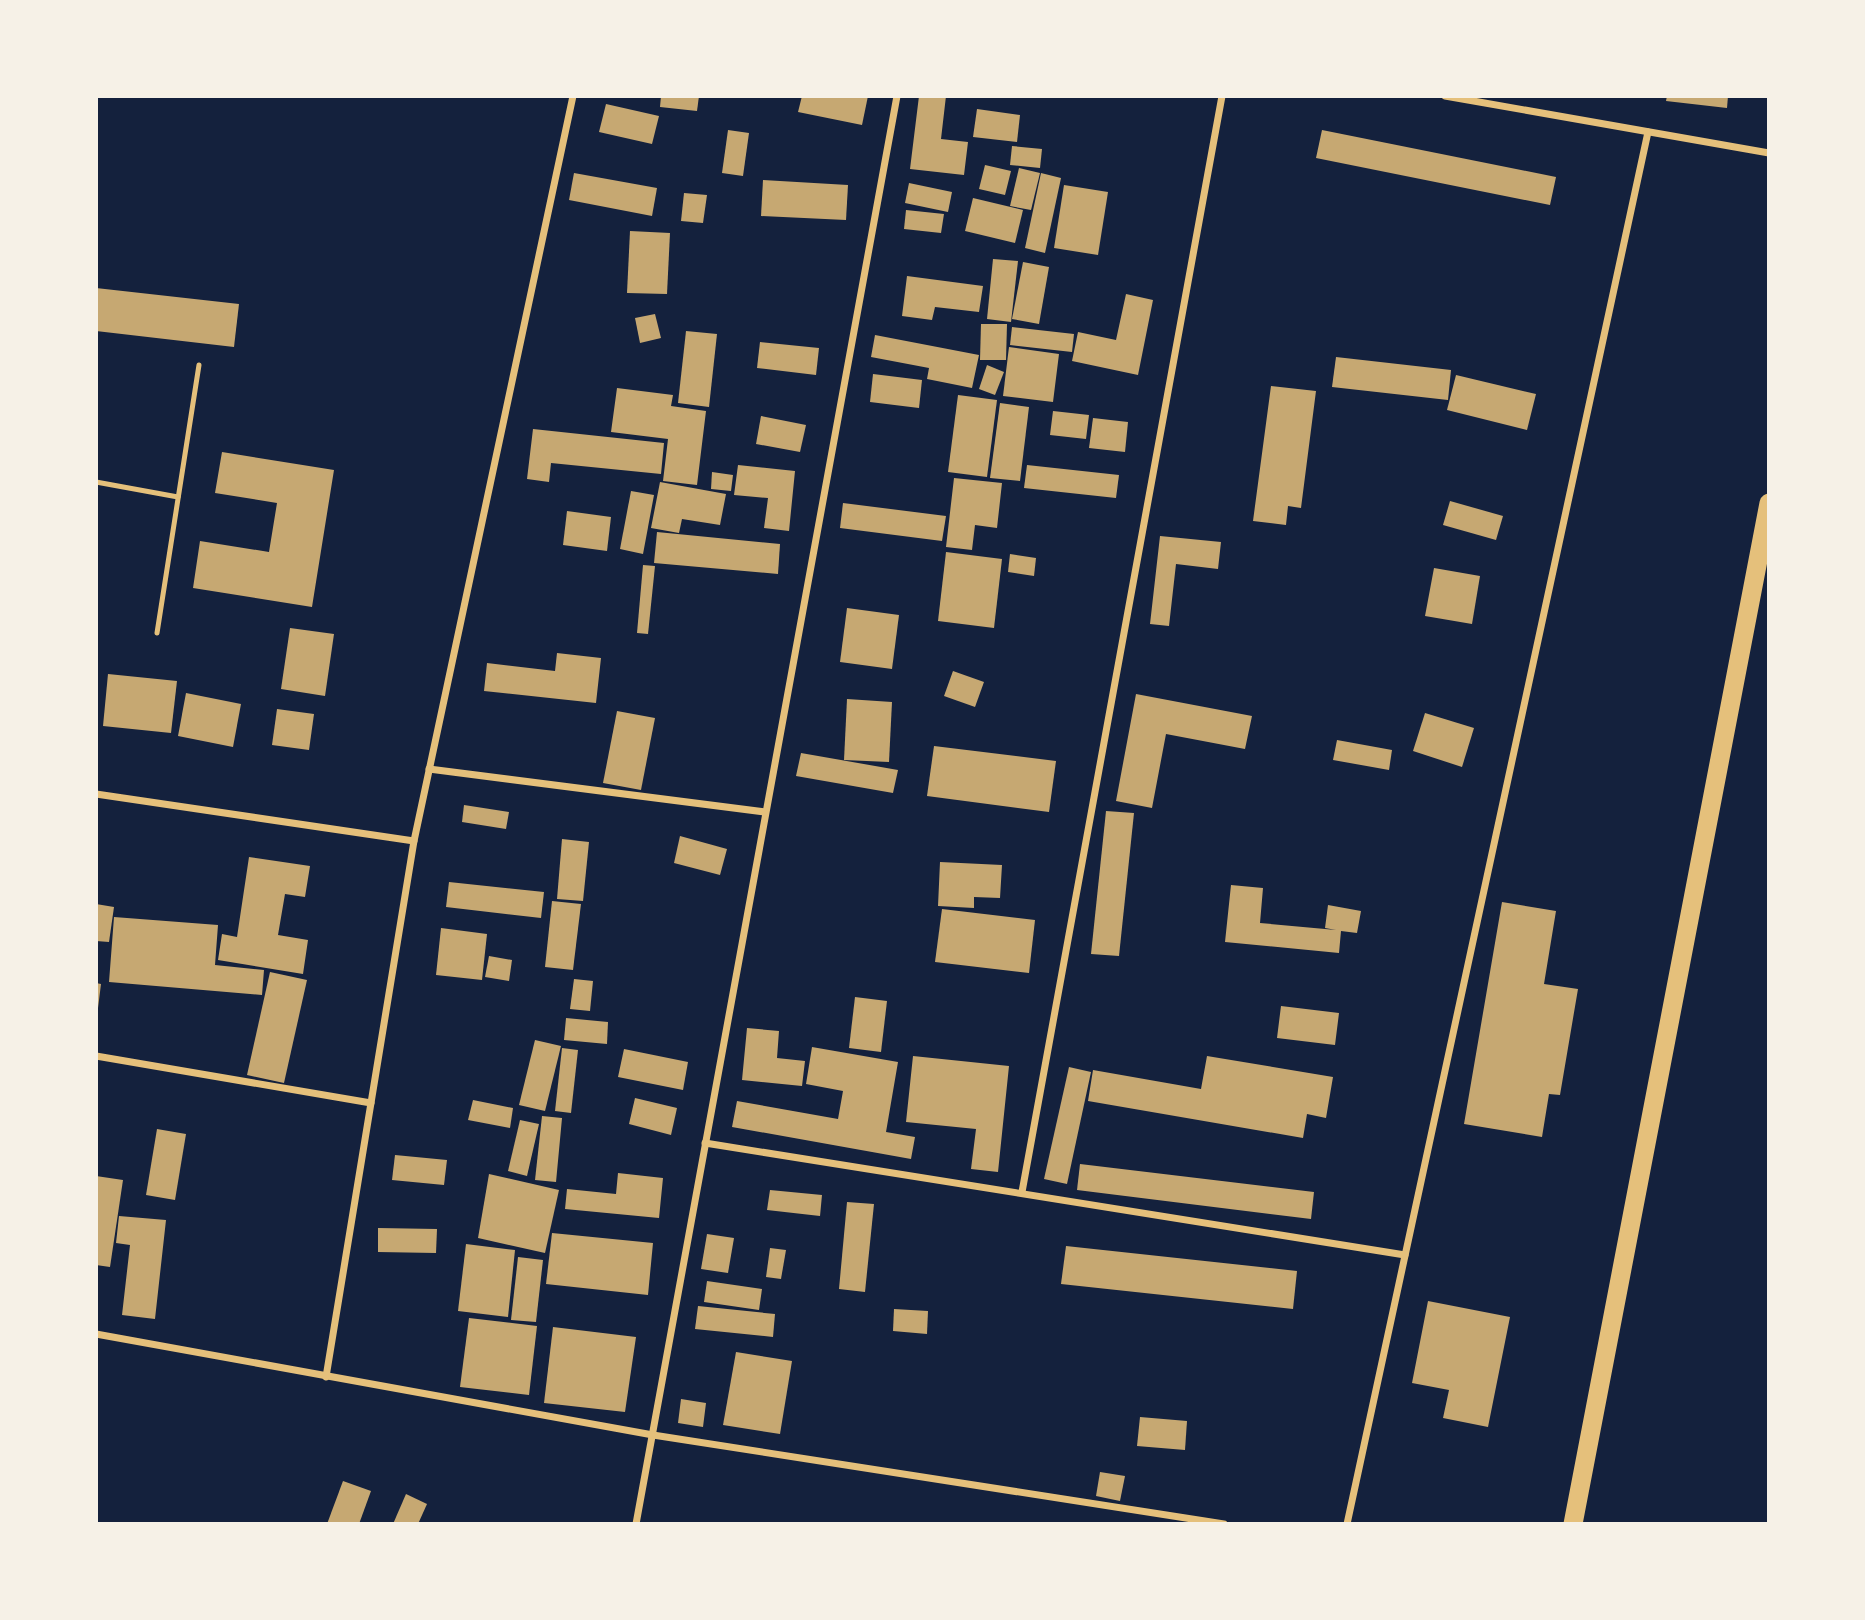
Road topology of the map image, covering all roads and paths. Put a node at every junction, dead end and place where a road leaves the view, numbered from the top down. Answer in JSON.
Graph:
{"nodes":[{"id":1,"x":573,"y":96,"type":"edge"},
{"id":2,"x":897,"y":96,"type":"edge"},
{"id":3,"x":1222,"y":96,"type":"edge"},
{"id":4,"x":1445,"y":96,"type":"edge"},
{"id":5,"x":1648,"y":132,"type":"junction"},
{"id":6,"x":1769,"y":153,"type":"edge"},
{"id":7,"x":200,"y":365,"type":"dead end"},
{"id":8,"x":96,"y":482,"type":"edge"},
{"id":9,"x":178,"y":497,"type":"junction"},
{"id":10,"x":1769,"y":503,"type":"edge"},
{"id":11,"x":157,"y":634,"type":"dead end"},
{"id":12,"x":429,"y":769,"type":"junction"},
{"id":13,"x":96,"y":794,"type":"edge"},
{"id":14,"x":765,"y":812,"type":"junction"},
{"id":15,"x":414,"y":841,"type":"junction"},
{"id":16,"x":96,"y":1056,"type":"edge"},
{"id":17,"x":371,"y":1103,"type":"junction"},
{"id":18,"x":705,"y":1143,"type":"junction"},
{"id":19,"x":1022,"y":1192,"type":"junction"},
{"id":20,"x":1405,"y":1255,"type":"junction"},
{"id":21,"x":96,"y":1334,"type":"edge"},
{"id":22,"x":326,"y":1377,"type":"junction"},
{"id":23,"x":653,"y":1435,"type":"junction"},
{"id":24,"x":636,"y":1524,"type":"edge"},
{"id":25,"x":1224,"y":1524,"type":"edge"},
{"id":26,"x":1347,"y":1524,"type":"edge"},
{"id":27,"x":1573,"y":1524,"type":"edge"}],
"edges":[{"from":1,"to":12,"type":"street"},
{"from":2,"to":14,"type":"street"},
{"from":3,"to":19,"type":"street"},
{"from":4,"to":5,"type":"street"},
{"from":5,"to":6,"type":"street"},
{"from":5,"to":20,"type":"street"},
{"from":7,"to":9,"type":"lane"},
{"from":8,"to":9,"type":"lane"},
{"from":9,"to":11,"type":"lane"},
{"from":10,"to":27,"type":"highway"},
{"from":12,"to":14,"type":"street"},
{"from":12,"to":15,"type":"street"},
{"from":13,"to":15,"type":"street"},
{"from":14,"to":18,"type":"street"},
{"from":15,"to":17,"type":"street"},
{"from":16,"to":17,"type":"street"},
{"from":17,"to":22,"type":"street"},
{"from":18,"to":19,"type":"street"},
{"from":18,"to":23,"type":"street"},
{"from":19,"to":20,"type":"street"},
{"from":20,"to":26,"type":"street"},
{"from":21,"to":22,"type":"street"},
{"from":22,"to":23,"type":"street"},
{"from":23,"to":24,"type":"street"},
{"from":23,"to":25,"type":"street"}]}
